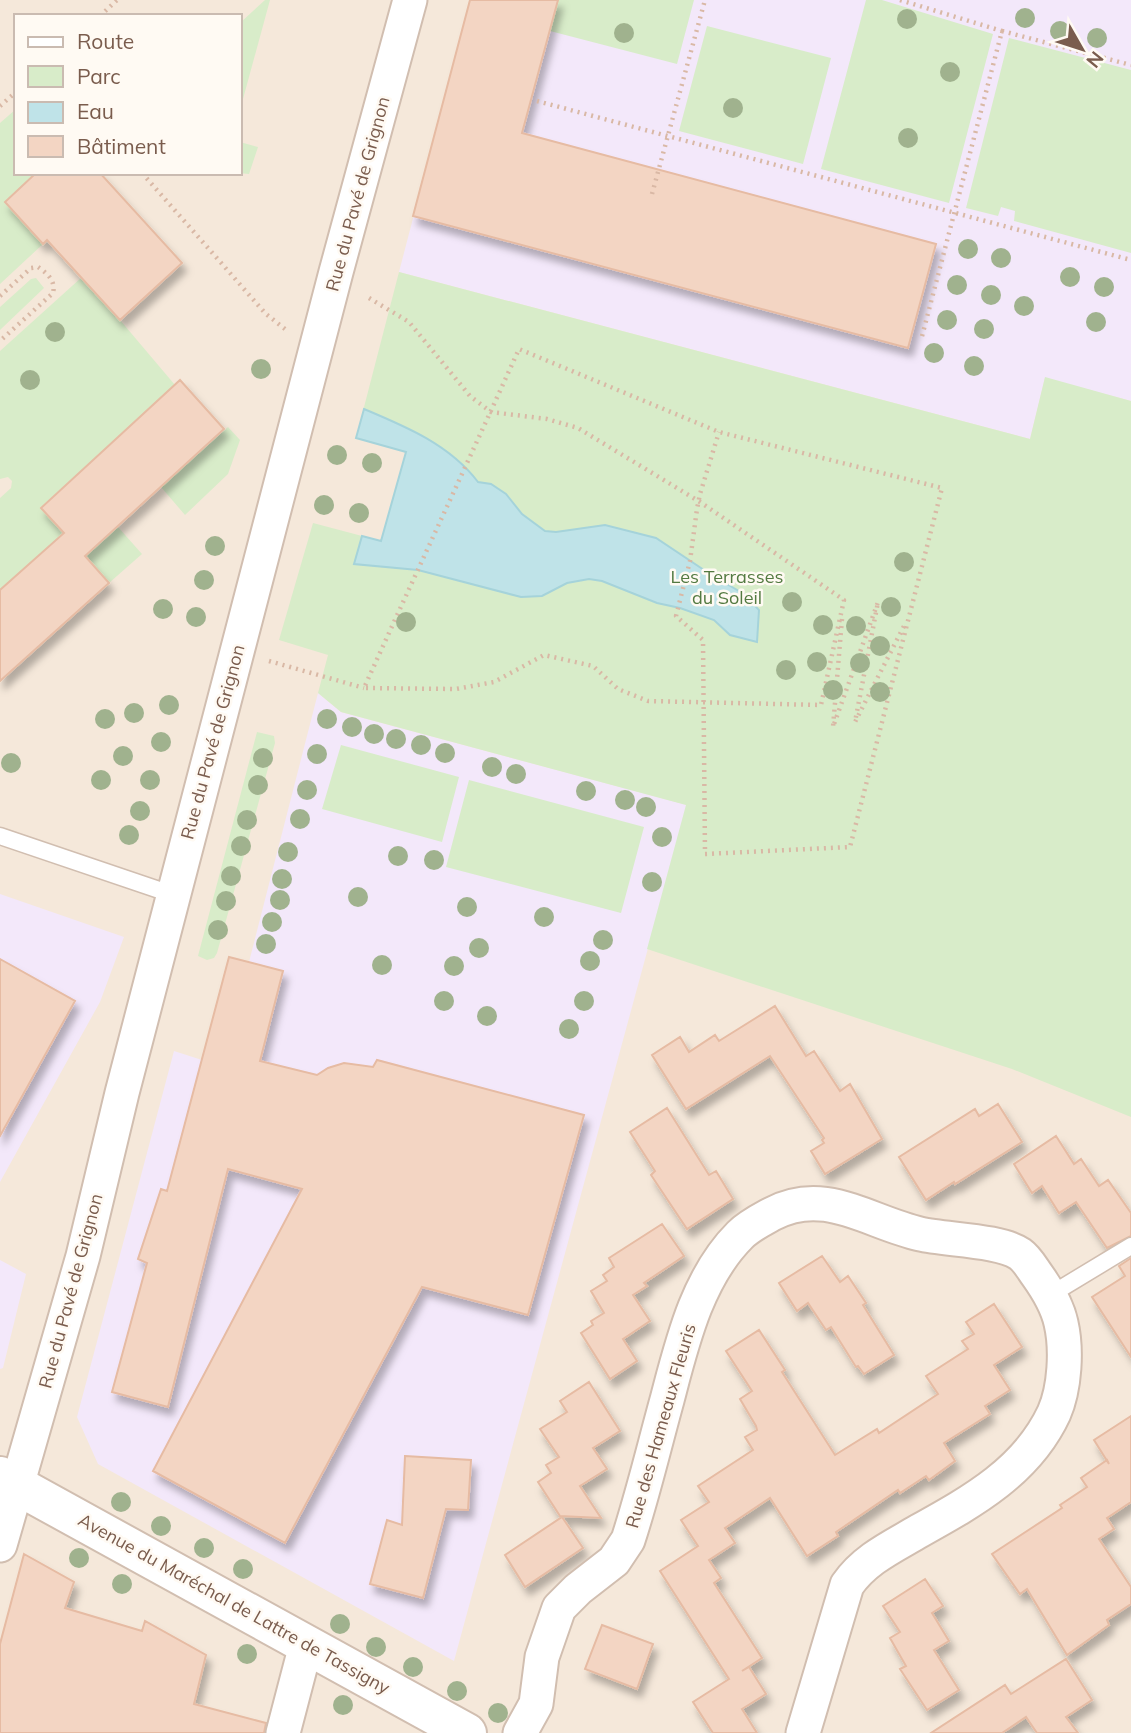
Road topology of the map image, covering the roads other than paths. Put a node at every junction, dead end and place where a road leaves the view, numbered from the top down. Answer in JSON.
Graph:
{"nodes":[{"id":1,"x":410,"y":0,"type":"edge"},
{"id":2,"x":0,"y":836,"type":"edge"},
{"id":3,"x":174,"y":895,"type":"junction"},
{"id":4,"x":1131,"y":1246,"type":"edge"},
{"id":5,"x":1050,"y":1294,"type":"junction"},
{"id":6,"x":8,"y":1480,"type":"edge"},
{"id":7,"x":0,"y":1545,"type":"edge"},
{"id":8,"x":306,"y":1645,"type":"junction"},
{"id":9,"x":283,"y":1733,"type":"edge"},
{"id":10,"x":467,"y":1733,"type":"edge"},
{"id":11,"x":520,"y":1733,"type":"edge"},
{"id":12,"x":803,"y":1733,"type":"edge"}],
"edges":[{"from":1,"to":3,"type":"street","name":"Rue du Pavé de Grignon"},
{"from":2,"to":3,"type":"lane"},
{"from":3,"to":6,"type":"street","name":"Rue du Pavé de Grignon"},
{"from":4,"to":5,"type":"lane"},
{"from":5,"to":11,"type":"street","name":"Rue des Hameaux Fleuris"},
{"from":5,"to":12,"type":"street","name":"Rue des Hameaux Fleuris"},
{"from":6,"to":7,"type":"street","name":"Rue du Pavé de Grignon"},
{"from":6,"to":8,"type":"street","name":"Avenue du Maréchal de Lattre de Tassigny"},
{"from":8,"to":9,"type":"street"},
{"from":8,"to":10,"type":"street","name":"Avenue du Maréchal de Lattre de Tassigny"}]}
